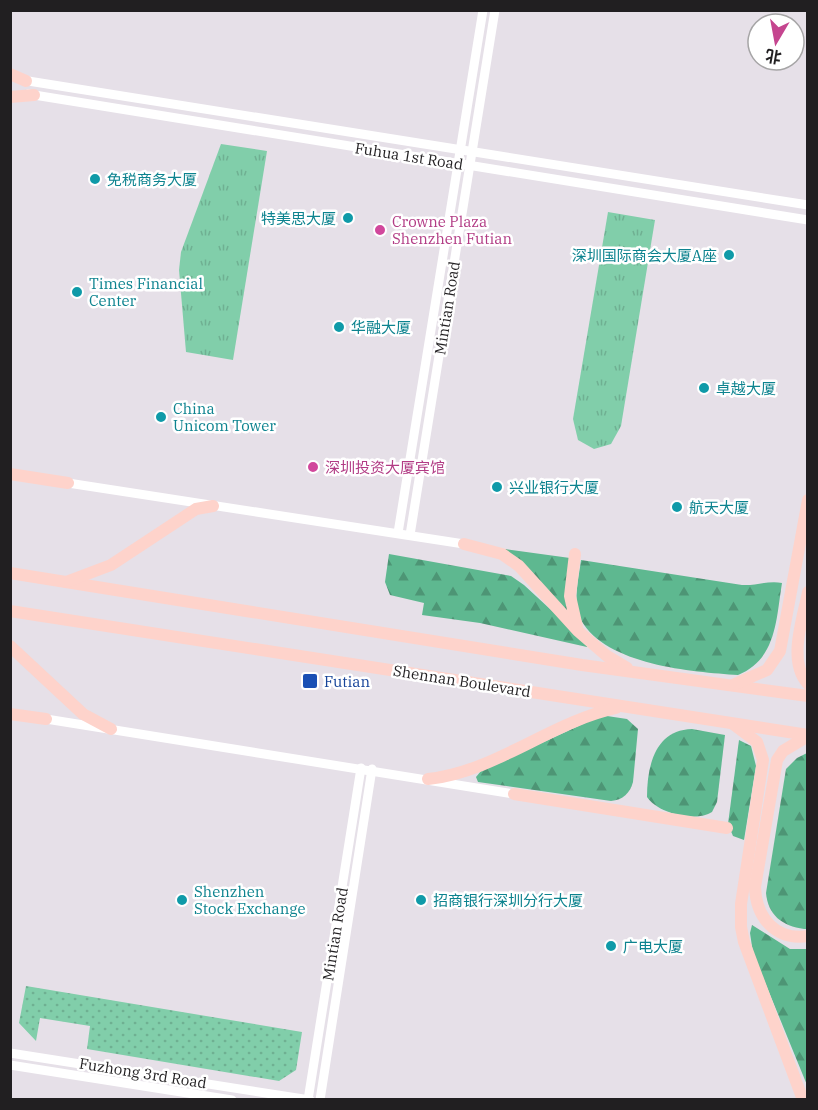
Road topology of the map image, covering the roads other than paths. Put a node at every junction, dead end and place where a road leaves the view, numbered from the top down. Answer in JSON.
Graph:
{"nodes":[{"id":1,"x":483,"y":10,"type":"edge"},
{"id":2,"x":495,"y":10,"type":"edge"},
{"id":3,"x":10,"y":76,"type":"edge"},
{"id":4,"x":26,"y":81,"type":"joint"},
{"id":5,"x":10,"y":91,"type":"edge"},
{"id":6,"x":34,"y":95,"type":"junction"},
{"id":7,"x":10,"y":97,"type":"edge"},
{"id":8,"x":461,"y":150,"type":"junction"},
{"id":9,"x":472,"y":152,"type":"junction"},
{"id":10,"x":459,"y":164,"type":"junction"},
{"id":11,"x":470,"y":165,"type":"junction"},
{"id":12,"x":807,"y":205,"type":"edge"},
{"id":13,"x":807,"y":220,"type":"edge"},
{"id":14,"x":10,"y":474,"type":"edge"},
{"id":15,"x":68,"y":483,"type":"joint"},
{"id":16,"x":807,"y":500,"type":"edge"},
{"id":17,"x":213,"y":506,"type":"junction"},
{"id":18,"x":398,"y":533,"type":"junction"},
{"id":19,"x":410,"y":535,"type":"junction"},
{"id":20,"x":464,"y":544,"type":"joint"},
{"id":21,"x":575,"y":554,"type":"dead end"},
{"id":22,"x":10,"y":573,"type":"edge"},
{"id":23,"x":62,"y":583,"type":"junction"},
{"id":24,"x":807,"y":592,"type":"edge"},
{"id":25,"x":10,"y":611,"type":"edge"},
{"id":26,"x":578,"y":631,"type":"junction"},
{"id":27,"x":10,"y":646,"type":"edge"},
{"id":28,"x":633,"y":672,"type":"junction"},
{"id":29,"x":807,"y":684,"type":"edge"},
{"id":30,"x":731,"y":685,"type":"junction"},
{"id":31,"x":807,"y":696,"type":"edge"},
{"id":32,"x":624,"y":706,"type":"junction"},
{"id":33,"x":10,"y":714,"type":"edge"},
{"id":34,"x":46,"y":719,"type":"joint"},
{"id":35,"x":731,"y":723,"type":"junction"},
{"id":36,"x":111,"y":729,"type":"junction"},
{"id":37,"x":807,"y":735,"type":"edge"},
{"id":38,"x":361,"y":768,"type":"junction"},
{"id":39,"x":372,"y":769,"type":"junction"},
{"id":40,"x":428,"y":779,"type":"junction"},
{"id":41,"x":514,"y":794,"type":"joint"},
{"id":42,"x":727,"y":828,"type":"dead end"},
{"id":43,"x":807,"y":936,"type":"edge"},
{"id":44,"x":10,"y":1053,"type":"edge"},
{"id":45,"x":10,"y":1065,"type":"edge"},
{"id":46,"x":309,"y":1099,"type":"edge"},
{"id":47,"x":232,"y":1100,"type":"edge"},
{"id":48,"x":320,"y":1100,"type":"edge"},
{"id":49,"x":803,"y":1100,"type":"edge"}],
"edges":[{"from":1,"to":8,"type":"street","name":"Mintian Road"},
{"from":2,"to":9,"type":"street","name":"Mintian Road"},
{"from":3,"to":4,"type":"main road"},
{"from":4,"to":8,"type":"street","name":"Fuhua 1st Road"},
{"from":5,"to":6,"type":"street","name":"Fuhua 1st Road"},
{"from":6,"to":7,"type":"main road"},
{"from":6,"to":10,"type":"street","name":"Fuhua 1st Road"},
{"from":8,"to":9,"type":"street","name":"Fuhua 1st Road"},
{"from":8,"to":10,"type":"street","name":"Mintian Road"},
{"from":9,"to":11,"type":"street","name":"Mintian Road"},
{"from":9,"to":12,"type":"street","name":"Fuhua 1st Road"},
{"from":10,"to":11,"type":"street","name":"Fuhua 1st Road"},
{"from":10,"to":18,"type":"street","name":"Mintian Road"},
{"from":11,"to":13,"type":"street","name":"Fuhua 1st Road"},
{"from":11,"to":19,"type":"street","name":"Mintian Road"},
{"from":14,"to":15,"type":"main road"},
{"from":15,"to":17,"type":"street"},
{"from":16,"to":30,"type":"main road"},
{"from":17,"to":18,"type":"street"},
{"from":17,"to":23,"type":"main road"},
{"from":18,"to":19,"type":"street"},
{"from":19,"to":20,"type":"street"},
{"from":20,"to":26,"type":"main road"},
{"from":21,"to":26,"type":"main road"},
{"from":22,"to":23,"type":"main road"},
{"from":23,"to":28,"type":"main road"},
{"from":24,"to":29,"type":"main road"},
{"from":25,"to":32,"type":"main road","name":"Shennan Boulevard"},
{"from":26,"to":28,"type":"main road"},
{"from":27,"to":36,"type":"main road"},
{"from":28,"to":30,"type":"main road"},
{"from":30,"to":31,"type":"main road"},
{"from":32,"to":35,"type":"main road","name":"Shennan Boulevard"},
{"from":32,"to":40,"type":"main road"},
{"from":33,"to":34,"type":"main road"},
{"from":34,"to":36,"type":"street"},
{"from":35,"to":37,"type":"main road","name":"Shennan Boulevard"},
{"from":35,"to":49,"type":"main road"},
{"from":36,"to":38,"type":"street"},
{"from":37,"to":43,"type":"main road"},
{"from":38,"to":39,"type":"street"},
{"from":38,"to":46,"type":"street","name":"Mintian Road"},
{"from":39,"to":40,"type":"street"},
{"from":39,"to":48,"type":"street","name":"Mintian Road"},
{"from":40,"to":41,"type":"street"},
{"from":41,"to":42,"type":"main road"},
{"from":44,"to":46,"type":"street","name":"Fuzhong 3rd Road"},
{"from":45,"to":47,"type":"street","name":"Fuzhong 3rd Road"}]}
